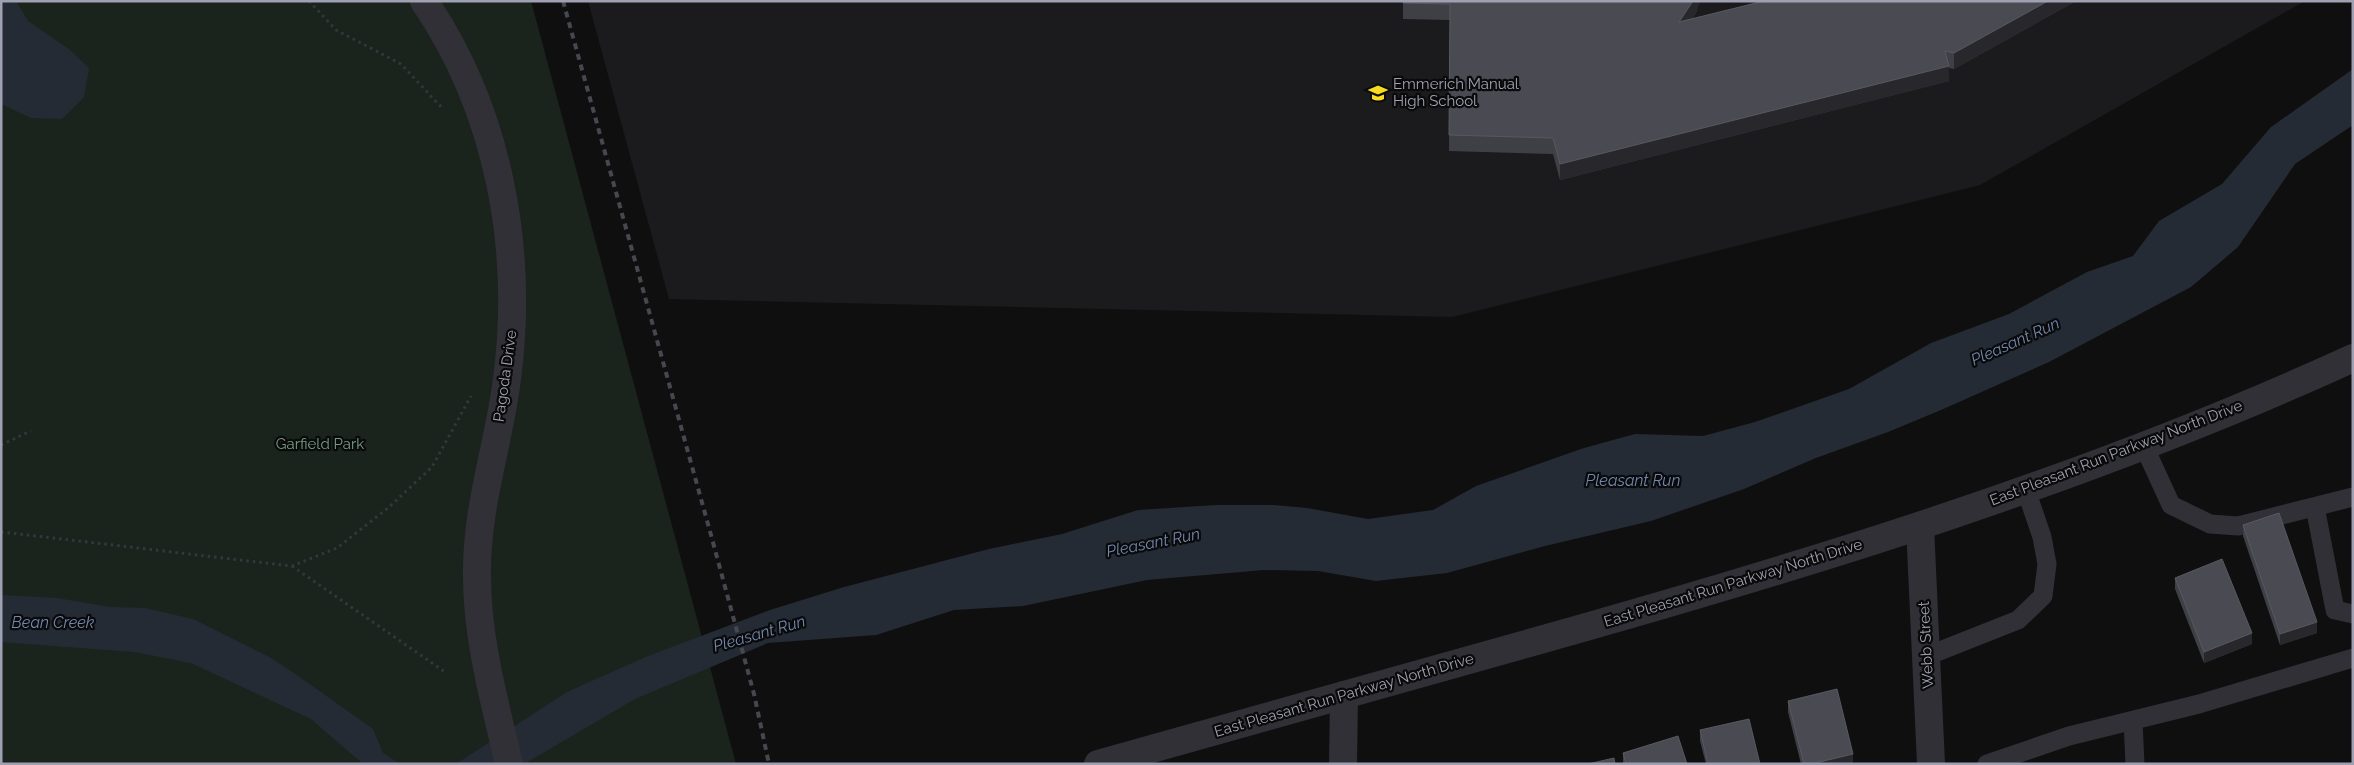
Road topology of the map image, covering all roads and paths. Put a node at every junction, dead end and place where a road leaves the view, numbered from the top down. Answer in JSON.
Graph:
{"nodes":[{"id":1,"x":309,"y":1,"type":"edge"},
{"id":2,"x":424,"y":1,"type":"edge"},
{"id":3,"x":445,"y":110,"type":"dead end"},
{"id":4,"x":2353,"y":358,"type":"edge"},
{"id":5,"x":476,"y":388,"type":"dead end"},
{"id":6,"x":31,"y":431,"type":"dead end"},
{"id":7,"x":1,"y":445,"type":"edge"},
{"id":8,"x":2144,"y":446,"type":"junction"},
{"id":9,"x":2026,"y":490,"type":"junction"},
{"id":10,"x":2353,"y":497,"type":"edge"},
{"id":11,"x":2315,"y":507,"type":"junction"},
{"id":12,"x":1920,"y":526,"type":"junction"},
{"id":13,"x":1,"y":532,"type":"edge"},
{"id":14,"x":292,"y":566,"type":"junction"},
{"id":15,"x":2353,"y":614,"type":"edge"},
{"id":16,"x":1927,"y":656,"type":"junction"},
{"id":17,"x":2353,"y":658,"type":"edge"},
{"id":18,"x":445,"y":672,"type":"dead end"},
{"id":19,"x":1344,"y":695,"type":"junction"},
{"id":20,"x":2132,"y":721,"type":"junction"},
{"id":21,"x":509,"y":764,"type":"edge"},
{"id":22,"x":1098,"y":764,"type":"edge"},
{"id":23,"x":1343,"y":764,"type":"edge"},
{"id":24,"x":1931,"y":764,"type":"edge"},
{"id":25,"x":1987,"y":764,"type":"edge"},
{"id":26,"x":2135,"y":764,"type":"edge"}],
"edges":[{"from":1,"to":3,"type":"path"},
{"from":2,"to":21,"type":"street","name":"Pagoda Drive"},
{"from":4,"to":8,"type":"street","name":"East Pleasant Run Parkway North Drive"},
{"from":5,"to":14,"type":"path"},
{"from":6,"to":7,"type":"path"},
{"from":8,"to":9,"type":"street","name":"East Pleasant Run Parkway North Drive"},
{"from":8,"to":11,"type":"lane"},
{"from":9,"to":12,"type":"street","name":"East Pleasant Run Parkway North Drive"},
{"from":9,"to":16,"type":"lane"},
{"from":10,"to":11,"type":"lane"},
{"from":11,"to":15,"type":"lane"},
{"from":12,"to":16,"type":"street","name":"Webb Street"},
{"from":12,"to":19,"type":"street","name":"East Pleasant Run Parkway North Drive"},
{"from":13,"to":14,"type":"path"},
{"from":14,"to":18,"type":"path"},
{"from":16,"to":24,"type":"street","name":"Webb Street"},
{"from":17,"to":20,"type":"lane"},
{"from":19,"to":22,"type":"street","name":"East Pleasant Run Parkway North Drive"},
{"from":19,"to":23,"type":"street"},
{"from":20,"to":25,"type":"lane"},
{"from":20,"to":26,"type":"lane"}]}
